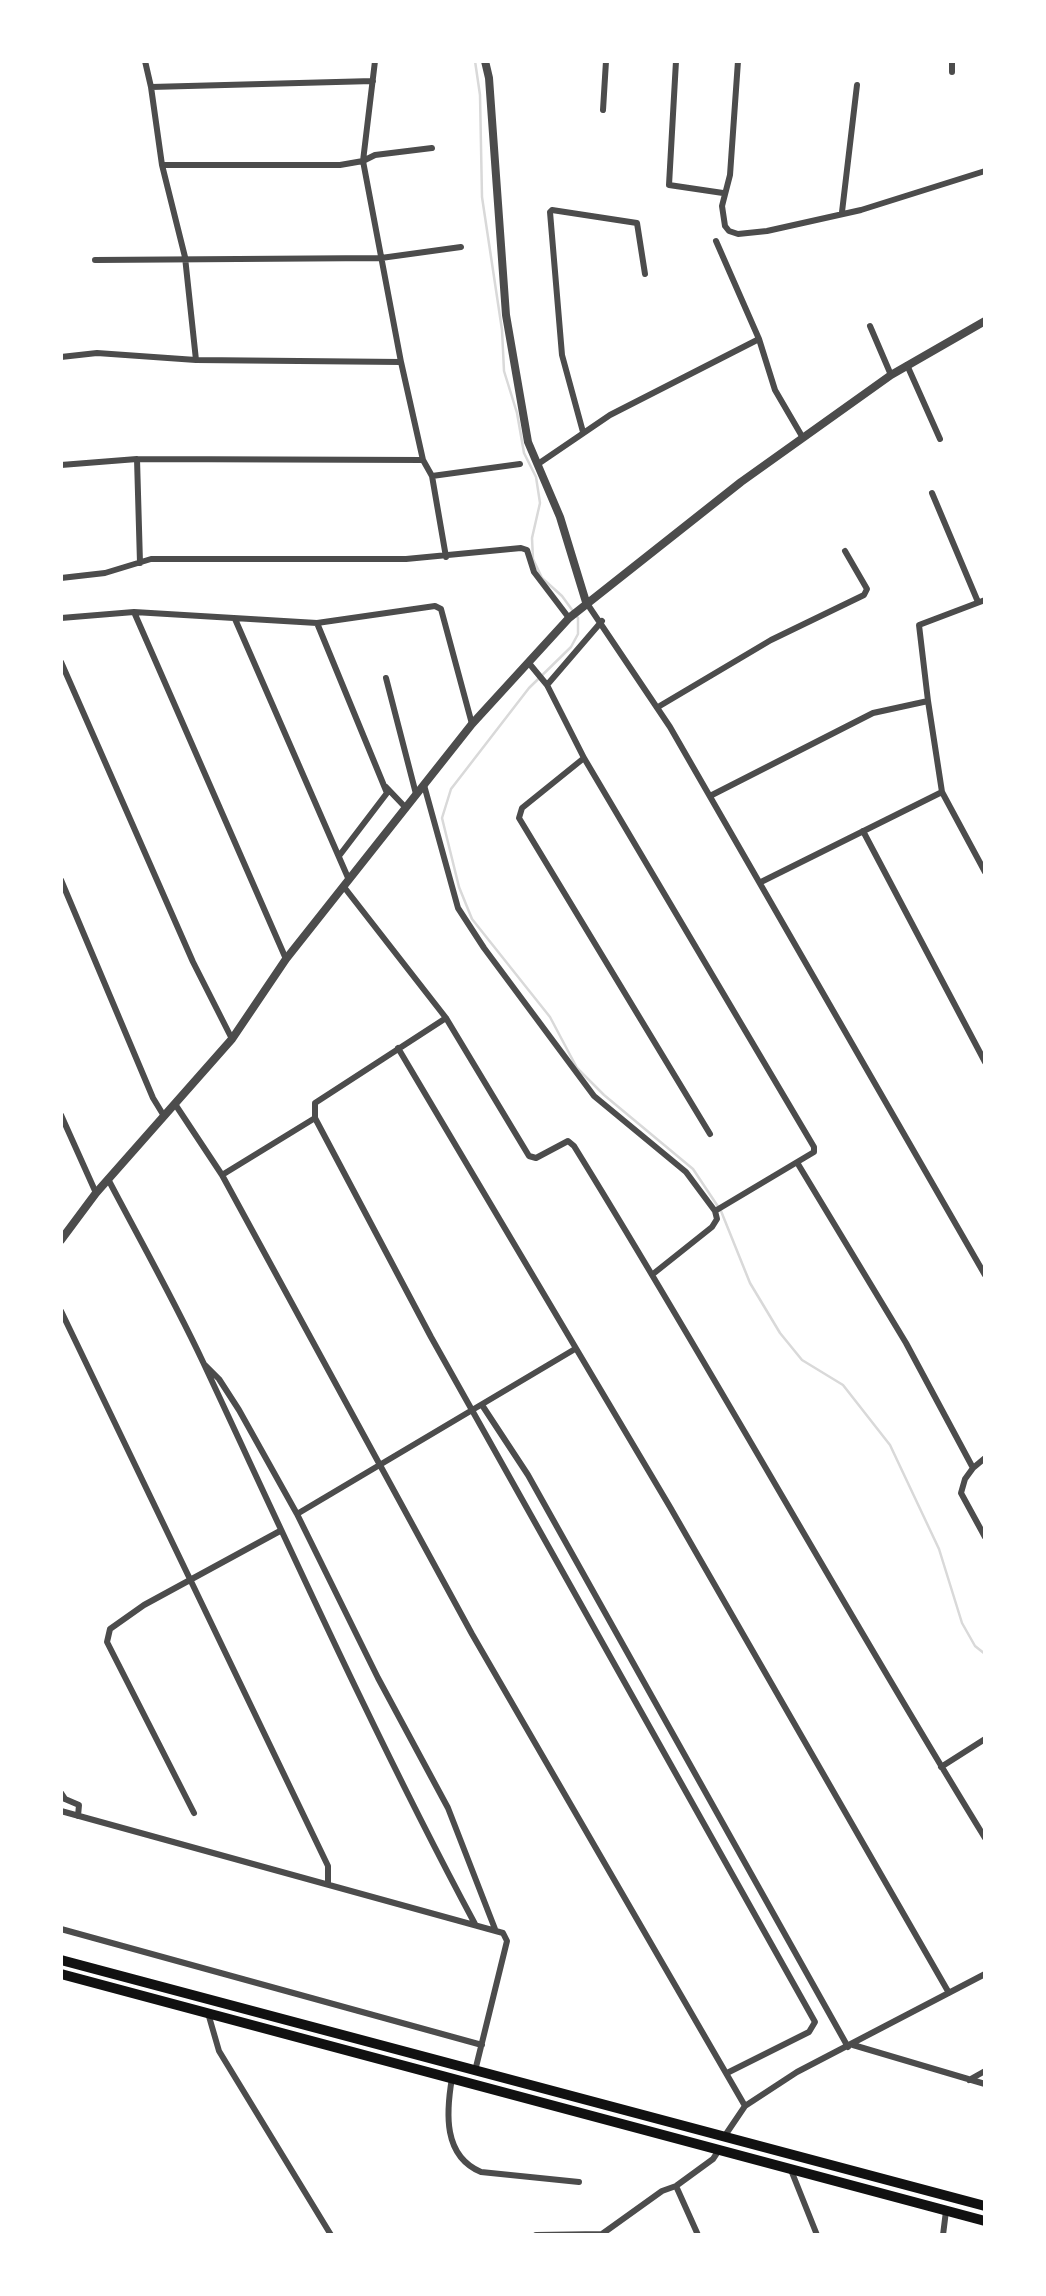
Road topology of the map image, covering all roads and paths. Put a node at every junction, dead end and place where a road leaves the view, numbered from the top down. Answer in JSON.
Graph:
{"nodes":[{"id":1,"x":145,"y":61,"type":"edge"},
{"id":2,"x":375,"y":61,"type":"edge"},
{"id":3,"x":485,"y":61,"type":"edge"},
{"id":4,"x":606,"y":61,"type":"edge"},
{"id":5,"x":676,"y":61,"type":"edge"},
{"id":6,"x":738,"y":61,"type":"edge"},
{"id":7,"x":952,"y":61,"type":"edge"},
{"id":8,"x":952,"y":72,"type":"dead end"},
{"id":9,"x":373,"y":81,"type":"junction"},
{"id":10,"x":857,"y":85,"type":"dead end"},
{"id":11,"x":151,"y":87,"type":"junction"},
{"id":12,"x":603,"y":110,"type":"dead end"},
{"id":13,"x":432,"y":148,"type":"dead end"},
{"id":14,"x":363,"y":161,"type":"junction"},
{"id":15,"x":162,"y":165,"type":"junction"},
{"id":16,"x":985,"y":172,"type":"edge"},
{"id":17,"x":723,"y":193,"type":"junction"},
{"id":18,"x":842,"y":212,"type":"junction"},
{"id":19,"x":716,"y":241,"type":"dead end"},
{"id":20,"x":461,"y":247,"type":"dead end"},
{"id":21,"x":185,"y":257,"type":"junction"},
{"id":22,"x":380,"y":258,"type":"junction"},
{"id":23,"x":95,"y":260,"type":"dead end"},
{"id":24,"x":645,"y":274,"type":"dead end"},
{"id":25,"x":985,"y":321,"type":"edge"},
{"id":26,"x":870,"y":326,"type":"dead end"},
{"id":27,"x":759,"y":339,"type":"junction"},
{"id":28,"x":61,"y":357,"type":"edge"},
{"id":29,"x":196,"y":360,"type":"junction"},
{"id":30,"x":401,"y":362,"type":"junction"},
{"id":31,"x":907,"y":365,"type":"junction"},
{"id":32,"x":891,"y":375,"type":"junction"},
{"id":33,"x":583,"y":432,"type":"junction"},
{"id":34,"x":803,"y":438,"type":"junction"},
{"id":35,"x":940,"y":439,"type":"dead end"},
{"id":36,"x":136,"y":459,"type":"junction"},
{"id":37,"x":423,"y":460,"type":"junction"},
{"id":38,"x":520,"y":464,"type":"dead end"},
{"id":39,"x":538,"y":464,"type":"junction"},
{"id":40,"x":61,"y":465,"type":"edge"},
{"id":41,"x":432,"y":476,"type":"junction"},
{"id":42,"x":932,"y":493,"type":"dead end"},
{"id":43,"x":845,"y":551,"type":"dead end"},
{"id":44,"x":446,"y":557,"type":"junction"},
{"id":45,"x":140,"y":563,"type":"junction"},
{"id":46,"x":61,"y":578,"type":"edge"},
{"id":47,"x":981,"y":601,"type":"edge"},
{"id":48,"x":586,"y":603,"type":"junction"},
{"id":49,"x":134,"y":612,"type":"junction"},
{"id":50,"x":61,"y":618,"type":"edge"},
{"id":51,"x":569,"y":618,"type":"junction"},
{"id":52,"x":235,"y":619,"type":"junction"},
{"id":53,"x":601,"y":621,"type":"junction"},
{"id":54,"x":317,"y":623,"type":"junction"},
{"id":55,"x":61,"y":662,"type":"edge"},
{"id":56,"x":528,"y":662,"type":"junction"},
{"id":57,"x":386,"y":678,"type":"dead end"},
{"id":58,"x":547,"y":685,"type":"junction"},
{"id":59,"x":928,"y":701,"type":"junction"},
{"id":60,"x":658,"y":708,"type":"junction"},
{"id":61,"x":472,"y":724,"type":"junction"},
{"id":62,"x":584,"y":758,"type":"junction"},
{"id":63,"x":424,"y":785,"type":"junction"},
{"id":64,"x":386,"y":787,"type":"junction"},
{"id":65,"x":942,"y":792,"type":"junction"},
{"id":66,"x":416,"y":794,"type":"junction"},
{"id":67,"x":710,"y":796,"type":"junction"},
{"id":68,"x":406,"y":808,"type":"junction"},
{"id":69,"x":863,"y":831,"type":"junction"},
{"id":70,"x":339,"y":856,"type":"junction"},
{"id":71,"x":985,"y":872,"type":"edge"},
{"id":72,"x":61,"y":880,"type":"edge"},
{"id":73,"x":761,"y":882,"type":"junction"},
{"id":74,"x":346,"y":883,"type":"junction"},
{"id":75,"x":286,"y":959,"type":"junction"},
{"id":76,"x":446,"y":1018,"type":"junction"},
{"id":77,"x":232,"y":1039,"type":"junction"},
{"id":78,"x":398,"y":1048,"type":"junction"},
{"id":79,"x":985,"y":1062,"type":"edge"},
{"id":80,"x":175,"y":1104,"type":"junction"},
{"id":81,"x":61,"y":1115,"type":"edge"},
{"id":82,"x":164,"y":1116,"type":"junction"},
{"id":83,"x":315,"y":1118,"type":"junction"},
{"id":84,"x":64,"y":1126,"type":"edge"},
{"id":85,"x":709,"y":1134,"type":"dead end"},
{"id":86,"x":798,"y":1164,"type":"junction"},
{"id":87,"x":222,"y":1175,"type":"junction"},
{"id":88,"x":108,"y":1179,"type":"junction"},
{"id":89,"x":96,"y":1193,"type":"junction"},
{"id":90,"x":715,"y":1210,"type":"junction"},
{"id":91,"x":61,"y":1240,"type":"edge"},
{"id":92,"x":653,"y":1274,"type":"junction"},
{"id":93,"x":985,"y":1275,"type":"edge"},
{"id":94,"x":61,"y":1311,"type":"edge"},
{"id":95,"x":575,"y":1349,"type":"junction"},
{"id":96,"x":204,"y":1363,"type":"junction"},
{"id":97,"x":482,"y":1405,"type":"junction"},
{"id":98,"x":473,"y":1410,"type":"junction"},
{"id":99,"x":985,"y":1458,"type":"edge"},
{"id":100,"x":382,"y":1466,"type":"junction"},
{"id":101,"x":973,"y":1468,"type":"junction"},
{"id":102,"x":297,"y":1514,"type":"junction"},
{"id":103,"x":280,"y":1531,"type":"junction"},
{"id":104,"x":985,"y":1537,"type":"edge"},
{"id":105,"x":189,"y":1578,"type":"junction"},
{"id":106,"x":985,"y":1739,"type":"edge"},
{"id":107,"x":941,"y":1767,"type":"junction"},
{"id":108,"x":61,"y":1793,"type":"edge"},
{"id":109,"x":61,"y":1811,"type":"edge"},
{"id":110,"x":194,"y":1813,"type":"dead end"},
{"id":111,"x":78,"y":1816,"type":"junction"},
{"id":112,"x":985,"y":1838,"type":"edge"},
{"id":113,"x":328,"y":1884,"type":"junction"},
{"id":114,"x":475,"y":1924,"type":"junction"},
{"id":115,"x":61,"y":1929,"type":"edge"},
{"id":116,"x":495,"y":1929,"type":"junction"},
{"id":117,"x":786,"y":1937,"type":"junction"},
{"id":118,"x":772,"y":1943,"type":"junction"},
{"id":119,"x":61,"y":1960,"type":"edge"},
{"id":120,"x":61,"y":1974,"type":"edge"},
{"id":121,"x":985,"y":1974,"type":"edge"},
{"id":122,"x":949,"y":1993,"type":"junction"},
{"id":123,"x":208,"y":2013,"type":"junction"},
{"id":124,"x":482,"y":2045,"type":"junction"},
{"id":125,"x":850,"y":2046,"type":"junction"},
{"id":126,"x":475,"y":2071,"type":"junction"},
{"id":127,"x":985,"y":2071,"type":"edge"},
{"id":128,"x":727,"y":2073,"type":"junction"},
{"id":129,"x":452,"y":2078,"type":"junction"},
{"id":130,"x":969,"y":2080,"type":"junction"},
{"id":131,"x":985,"y":2084,"type":"edge"},
{"id":132,"x":745,"y":2106,"type":"junction"},
{"id":133,"x":724,"y":2137,"type":"junction"},
{"id":134,"x":719,"y":2150,"type":"junction"},
{"id":135,"x":791,"y":2170,"type":"junction"},
{"id":136,"x":579,"y":2182,"type":"dead end"},
{"id":137,"x":676,"y":2186,"type":"junction"},
{"id":138,"x":985,"y":2206,"type":"edge"},
{"id":139,"x":946,"y":2211,"type":"junction"},
{"id":140,"x":985,"y":2221,"type":"edge"},
{"id":141,"x":602,"y":2234,"type":"edge"},
{"id":142,"x":331,"y":2235,"type":"edge"},
{"id":143,"x":536,"y":2235,"type":"edge"},
{"id":144,"x":698,"y":2235,"type":"edge"},
{"id":145,"x":817,"y":2235,"type":"edge"},
{"id":146,"x":943,"y":2235,"type":"edge"}],
"edges":[{"from":1,"to":11,"type":"street"},
{"from":2,"to":9,"type":"street"},
{"from":3,"to":39,"type":"street"},
{"from":4,"to":12,"type":"street"},
{"from":5,"to":17,"type":"street"},
{"from":6,"to":17,"type":"street"},
{"from":7,"to":8,"type":"street"},
{"from":9,"to":11,"type":"street"},
{"from":9,"to":14,"type":"street"},
{"from":10,"to":18,"type":"street"},
{"from":11,"to":15,"type":"street"},
{"from":13,"to":14,"type":"street"},
{"from":14,"to":15,"type":"street"},
{"from":14,"to":22,"type":"street"},
{"from":15,"to":21,"type":"street"},
{"from":16,"to":18,"type":"street"},
{"from":17,"to":18,"type":"street"},
{"from":19,"to":27,"type":"street"},
{"from":20,"to":22,"type":"street"},
{"from":21,"to":22,"type":"street"},
{"from":21,"to":23,"type":"street"},
{"from":21,"to":29,"type":"street"},
{"from":22,"to":30,"type":"street"},
{"from":24,"to":33,"type":"street"},
{"from":25,"to":31,"type":"street"},
{"from":26,"to":32,"type":"street"},
{"from":27,"to":33,"type":"street"},
{"from":27,"to":34,"type":"street"},
{"from":28,"to":29,"type":"street"},
{"from":29,"to":30,"type":"street"},
{"from":30,"to":37,"type":"street"},
{"from":31,"to":32,"type":"street"},
{"from":31,"to":35,"type":"street"},
{"from":32,"to":34,"type":"street"},
{"from":33,"to":39,"type":"street"},
{"from":34,"to":48,"type":"street"},
{"from":36,"to":37,"type":"street"},
{"from":36,"to":40,"type":"street"},
{"from":36,"to":45,"type":"street"},
{"from":37,"to":41,"type":"street"},
{"from":38,"to":41,"type":"street"},
{"from":39,"to":48,"type":"street"},
{"from":41,"to":44,"type":"street"},
{"from":42,"to":47,"type":"street"},
{"from":43,"to":60,"type":"street"},
{"from":44,"to":45,"type":"street"},
{"from":44,"to":51,"type":"street"},
{"from":45,"to":46,"type":"street"},
{"from":47,"to":59,"type":"street"},
{"from":48,"to":51,"type":"street"},
{"from":48,"to":53,"type":"street"},
{"from":49,"to":50,"type":"street"},
{"from":49,"to":52,"type":"street"},
{"from":49,"to":75,"type":"street"},
{"from":51,"to":56,"type":"street"},
{"from":52,"to":54,"type":"street"},
{"from":52,"to":70,"type":"street"},
{"from":53,"to":58,"type":"street"},
{"from":53,"to":60,"type":"street"},
{"from":54,"to":61,"type":"street"},
{"from":54,"to":64,"type":"street"},
{"from":55,"to":77,"type":"street"},
{"from":56,"to":58,"type":"street"},
{"from":56,"to":61,"type":"street"},
{"from":57,"to":66,"type":"street"},
{"from":58,"to":62,"type":"street"},
{"from":59,"to":65,"type":"street"},
{"from":59,"to":67,"type":"street"},
{"from":60,"to":67,"type":"street"},
{"from":61,"to":63,"type":"street"},
{"from":62,"to":85,"type":"street"},
{"from":62,"to":86,"type":"street"},
{"from":63,"to":66,"type":"street"},
{"from":63,"to":90,"type":"street"},
{"from":64,"to":68,"type":"street"},
{"from":64,"to":70,"type":"street"},
{"from":65,"to":69,"type":"street"},
{"from":65,"to":71,"type":"street"},
{"from":66,"to":68,"type":"street"},
{"from":67,"to":73,"type":"street"},
{"from":68,"to":74,"type":"street"},
{"from":69,"to":73,"type":"street"},
{"from":69,"to":79,"type":"street"},
{"from":70,"to":74,"type":"street"},
{"from":72,"to":82,"type":"street"},
{"from":73,"to":93,"type":"street"},
{"from":74,"to":75,"type":"street"},
{"from":74,"to":76,"type":"street"},
{"from":75,"to":77,"type":"street"},
{"from":76,"to":78,"type":"street"},
{"from":76,"to":92,"type":"street"},
{"from":77,"to":80,"type":"street"},
{"from":78,"to":83,"type":"street"},
{"from":78,"to":95,"type":"street"},
{"from":80,"to":82,"type":"street"},
{"from":80,"to":87,"type":"street"},
{"from":81,"to":84,"type":"street"},
{"from":82,"to":88,"type":"street"},
{"from":83,"to":87,"type":"street"},
{"from":83,"to":98,"type":"street"},
{"from":84,"to":89,"type":"street"},
{"from":86,"to":90,"type":"street"},
{"from":86,"to":101,"type":"street"},
{"from":87,"to":100,"type":"street"},
{"from":88,"to":89,"type":"street"},
{"from":88,"to":96,"type":"street"},
{"from":89,"to":91,"type":"street"},
{"from":90,"to":92,"type":"street"},
{"from":92,"to":107,"type":"street"},
{"from":94,"to":105,"type":"street"},
{"from":95,"to":97,"type":"street"},
{"from":95,"to":122,"type":"street"},
{"from":96,"to":102,"type":"street"},
{"from":96,"to":103,"type":"street"},
{"from":97,"to":98,"type":"street"},
{"from":97,"to":117,"type":"street"},
{"from":98,"to":100,"type":"street"},
{"from":98,"to":118,"type":"street"},
{"from":99,"to":101,"type":"street"},
{"from":100,"to":102,"type":"street"},
{"from":100,"to":128,"type":"street"},
{"from":101,"to":104,"type":"street"},
{"from":102,"to":116,"type":"street"},
{"from":103,"to":105,"type":"street"},
{"from":103,"to":114,"type":"street"},
{"from":105,"to":110,"type":"street"},
{"from":105,"to":113,"type":"street"},
{"from":106,"to":107,"type":"street"},
{"from":107,"to":112,"type":"street"},
{"from":108,"to":111,"type":"street"},
{"from":109,"to":111,"type":"street"},
{"from":111,"to":113,"type":"street"},
{"from":113,"to":114,"type":"street"},
{"from":114,"to":116,"type":"street"},
{"from":115,"to":124,"type":"street"},
{"from":116,"to":124,"type":"street"},
{"from":117,"to":118,"type":"street"},
{"from":117,"to":125,"type":"street"},
{"from":118,"to":128,"type":"street"},
{"from":119,"to":126,"type":"highway"},
{"from":120,"to":123,"type":"highway"},
{"from":121,"to":122,"type":"street"},
{"from":122,"to":125,"type":"street"},
{"from":123,"to":129,"type":"highway"},
{"from":123,"to":142,"type":"street"},
{"from":124,"to":126,"type":"street"},
{"from":125,"to":130,"type":"street"},
{"from":125,"to":132,"type":"street"},
{"from":126,"to":133,"type":"highway"},
{"from":127,"to":130,"type":"street"},
{"from":128,"to":132,"type":"street"},
{"from":129,"to":134,"type":"highway"},
{"from":129,"to":136,"type":"street"},
{"from":130,"to":131,"type":"street"},
{"from":132,"to":133,"type":"street"},
{"from":133,"to":138,"type":"highway"},
{"from":134,"to":135,"type":"highway"},
{"from":134,"to":137,"type":"street"},
{"from":135,"to":139,"type":"highway"},
{"from":135,"to":145,"type":"street"},
{"from":137,"to":141,"type":"street"},
{"from":137,"to":144,"type":"street"},
{"from":139,"to":140,"type":"highway"},
{"from":139,"to":146,"type":"street"},
{"from":141,"to":143,"type":"street"}]}
